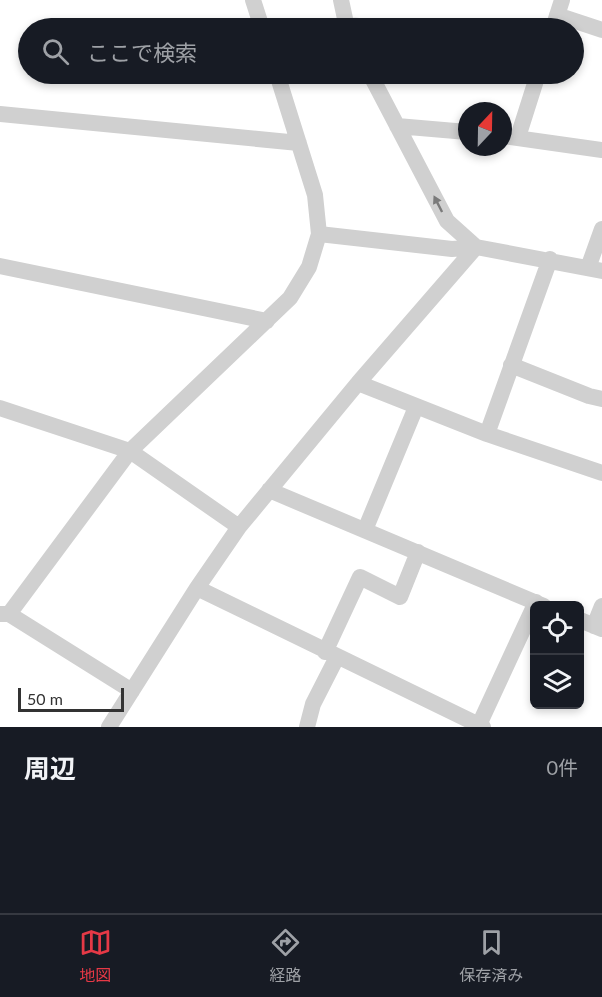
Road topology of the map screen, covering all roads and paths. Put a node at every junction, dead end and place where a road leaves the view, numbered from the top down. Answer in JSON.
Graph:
{"nodes":[{"id":1,"x":253,"y":0,"type":"edge"},
{"id":2,"x":341,"y":0,"type":"edge"},
{"id":3,"x":259,"y":18,"type":"edge"},
{"id":4,"x":344,"y":18,"type":"edge"},
{"id":5,"x":584,"y":24,"type":"edge"},
{"id":6,"x":602,"y":30,"type":"edge"},
{"id":7,"x":280,"y":84,"type":"edge"},
{"id":8,"x":375,"y":84,"type":"edge"},
{"id":9,"x":533,"y":84,"type":"edge"},
{"id":10,"x":0,"y":114,"type":"edge"},
{"id":11,"x":397,"y":126,"type":"junction"},
{"id":12,"x":458,"y":131,"type":"edge"},
{"id":13,"x":512,"y":132,"type":"edge"},
{"id":14,"x":512,"y":136,"type":"edge"},
{"id":15,"x":299,"y":143,"type":"junction"},
{"id":16,"x":602,"y":150,"type":"edge"},
{"id":17,"x":602,"y":229,"type":"edge"},
{"id":18,"x":319,"y":234,"type":"junction"},
{"id":19,"x":476,"y":247,"type":"junction"},
{"id":20,"x":550,"y":260,"type":"junction"},
{"id":21,"x":0,"y":266,"type":"edge"},
{"id":22,"x":595,"y":269,"type":"edge"},
{"id":23,"x":267,"y":321,"type":"junction"},
{"id":24,"x":511,"y":364,"type":"junction"},
{"id":25,"x":358,"y":383,"type":"junction"},
{"id":26,"x":602,"y":399,"type":"edge"},
{"id":27,"x":416,"y":407,"type":"junction"},
{"id":28,"x":0,"y":408,"type":"edge"},
{"id":29,"x":487,"y":434,"type":"junction"},
{"id":30,"x":130,"y":450,"type":"junction"},
{"id":31,"x":602,"y":473,"type":"edge"},
{"id":32,"x":269,"y":489,"type":"junction"},
{"id":33,"x":239,"y":527,"type":"junction"},
{"id":34,"x":365,"y":530,"type":"junction"},
{"id":35,"x":418,"y":552,"type":"junction"},
{"id":36,"x":197,"y":588,"type":"junction"},
{"id":37,"x":533,"y":601,"type":"edge"},
{"id":38,"x":602,"y":606,"type":"edge"},
{"id":39,"x":5,"y":614,"type":"edge"},
{"id":40,"x":530,"y":624,"type":"edge"},
{"id":41,"x":592,"y":625,"type":"edge"},
{"id":42,"x":331,"y":655,"type":"junction"},
{"id":43,"x":132,"y":691,"type":"junction"},
{"id":44,"x":480,"y":726,"type":"edge"},
{"id":45,"x":109,"y":727,"type":"edge"},
{"id":46,"x":308,"y":727,"type":"edge"}],
"edges":[{"from":1,"to":3,"type":"street"},
{"from":2,"to":4,"type":"street"},
{"from":5,"to":6,"type":"street"},
{"from":7,"to":15,"type":"street"},
{"from":8,"to":11,"type":"street"},
{"from":9,"to":13,"type":"street"},
{"from":10,"to":15,"type":"street"},
{"from":11,"to":12,"type":"street"},
{"from":19,"to":11,"type":"street","one_way":true},
{"from":14,"to":16,"type":"street"},
{"from":15,"to":18,"type":"street"},
{"from":17,"to":22,"type":"street"},
{"from":18,"to":19,"type":"street"},
{"from":18,"to":23,"type":"street"},
{"from":19,"to":20,"type":"street"},
{"from":19,"to":25,"type":"street"},
{"from":20,"to":22,"type":"street"},
{"from":20,"to":24,"type":"street"},
{"from":21,"to":23,"type":"street"},
{"from":23,"to":30,"type":"street"},
{"from":24,"to":26,"type":"street"},
{"from":24,"to":29,"type":"street"},
{"from":25,"to":27,"type":"street"},
{"from":25,"to":32,"type":"street"},
{"from":27,"to":29,"type":"street"},
{"from":27,"to":34,"type":"street"},
{"from":28,"to":30,"type":"street"},
{"from":29,"to":31,"type":"street"},
{"from":30,"to":33,"type":"street"},
{"from":30,"to":39,"type":"street"},
{"from":32,"to":33,"type":"street"},
{"from":32,"to":34,"type":"street"},
{"from":33,"to":36,"type":"street"},
{"from":34,"to":35,"type":"street"},
{"from":35,"to":37,"type":"street"},
{"from":35,"to":42,"type":"street"},
{"from":36,"to":42,"type":"street"},
{"from":36,"to":43,"type":"street"},
{"from":38,"to":41,"type":"street"},
{"from":39,"to":43,"type":"street"},
{"from":40,"to":44,"type":"street"},
{"from":42,"to":44,"type":"street"},
{"from":42,"to":46,"type":"street"},
{"from":43,"to":45,"type":"street"}]}
